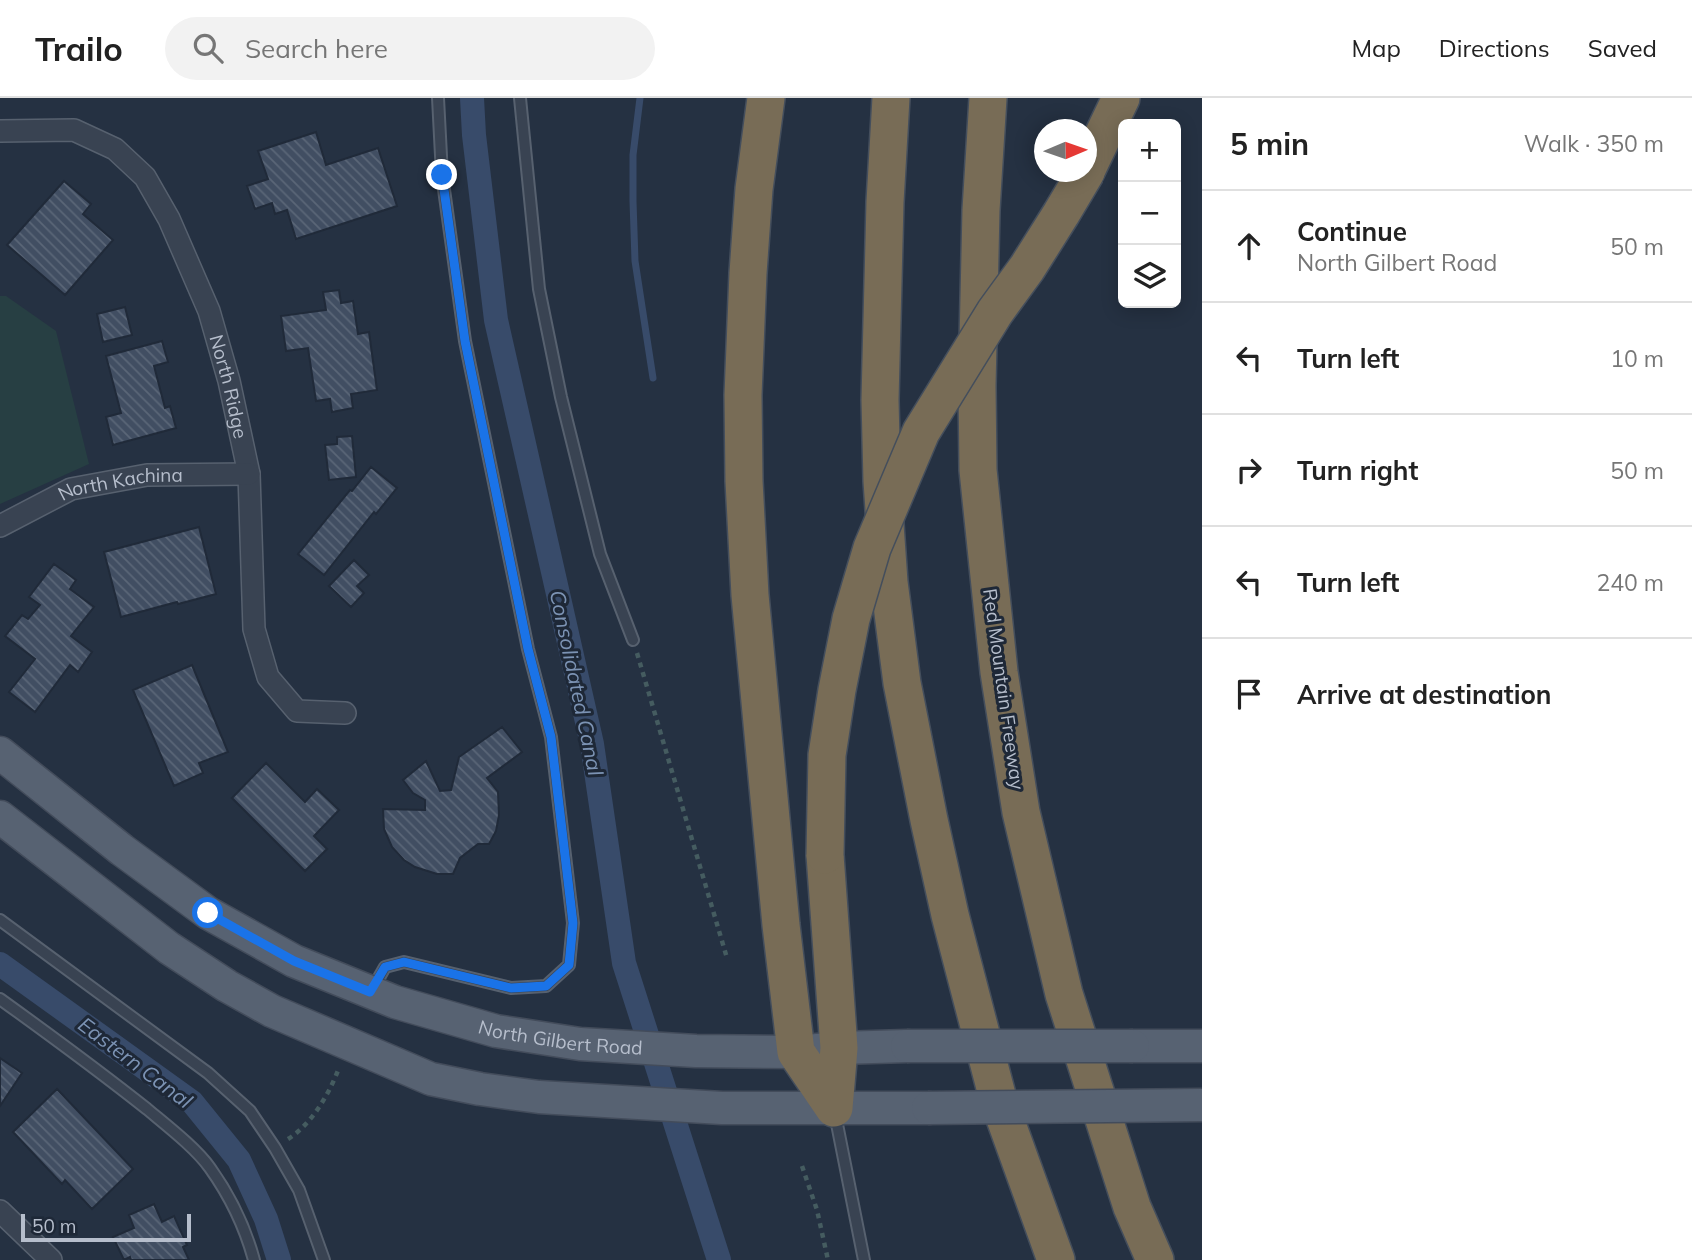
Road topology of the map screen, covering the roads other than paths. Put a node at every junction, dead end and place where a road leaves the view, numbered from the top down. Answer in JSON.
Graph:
{"nodes":[{"id":1,"x":438,"y":98,"type":"edge"},
{"id":2,"x":520,"y":98,"type":"edge"},
{"id":3,"x":765,"y":98,"type":"edge"},
{"id":4,"x":891,"y":98,"type":"edge"},
{"id":5,"x":988,"y":98,"type":"edge"},
{"id":6,"x":1121,"y":98,"type":"edge"},
{"id":7,"x":0,"y":131,"type":"edge"},
{"id":8,"x":1097,"y":148,"type":"edge"},
{"id":9,"x":1080,"y":182,"type":"edge"},
{"id":10,"x":249,"y":474,"type":"junction"},
{"id":11,"x":0,"y":526,"type":"edge"},
{"id":12,"x":633,"y":640,"type":"road end"},
{"id":13,"x":345,"y":713,"type":"dead end"},
{"id":14,"x":0,"y":753,"type":"edge"},
{"id":15,"x":0,"y":817,"type":"edge"},
{"id":16,"x":0,"y":920,"type":"edge"},
{"id":17,"x":370,"y":992,"type":"junction"},
{"id":18,"x":0,"y":999,"type":"edge"},
{"id":19,"x":1197,"y":1046,"type":"edge"},
{"id":20,"x":839,"y":1048,"type":"junction"},
{"id":21,"x":796,"y":1052,"type":"junction"},
{"id":22,"x":1202,"y":1105,"type":"edge"},
{"id":23,"x":834,"y":1108,"type":"junction"},
{"id":24,"x":0,"y":1212,"type":"edge"},
{"id":25,"x":51,"y":1260,"type":"edge"},
{"id":26,"x":254,"y":1260,"type":"edge"},
{"id":27,"x":324,"y":1260,"type":"edge"},
{"id":28,"x":864,"y":1260,"type":"edge"},
{"id":29,"x":1056,"y":1260,"type":"edge"},
{"id":30,"x":1155,"y":1260,"type":"edge"}],
"edges":[{"from":1,"to":17,"type":"lane"},
{"from":2,"to":12,"type":"lane"},
{"from":3,"to":21,"type":"highway"},
{"from":4,"to":29,"type":"highway"},
{"from":5,"to":30,"type":"highway","name":"Red Mountain Freeway"},
{"from":6,"to":8,"type":"highway"},
{"from":7,"to":10,"type":"street","name":"North Ridge"},
{"from":9,"to":20,"type":"highway","bridge":true},
{"from":10,"to":11,"type":"street","name":"North Kachina"},
{"from":10,"to":13,"type":"street","name":"North Ridge"},
{"from":14,"to":17,"type":"main road","name":"North Gilbert Road"},
{"from":15,"to":23,"type":"main road"},
{"from":16,"to":27,"type":"lane"},
{"from":17,"to":21,"type":"main road","name":"North Gilbert Road"},
{"from":18,"to":26,"type":"lane"},
{"from":19,"to":20,"type":"main road","name":"North Gilbert Road","bridge":true},
{"from":20,"to":21,"type":"main road","name":"North Gilbert Road"},
{"from":20,"to":23,"type":"highway"},
{"from":21,"to":23,"type":"highway"},
{"from":22,"to":23,"type":"main road","bridge":true},
{"from":23,"to":28,"type":"lane"},
{"from":24,"to":25,"type":"street"}]}
